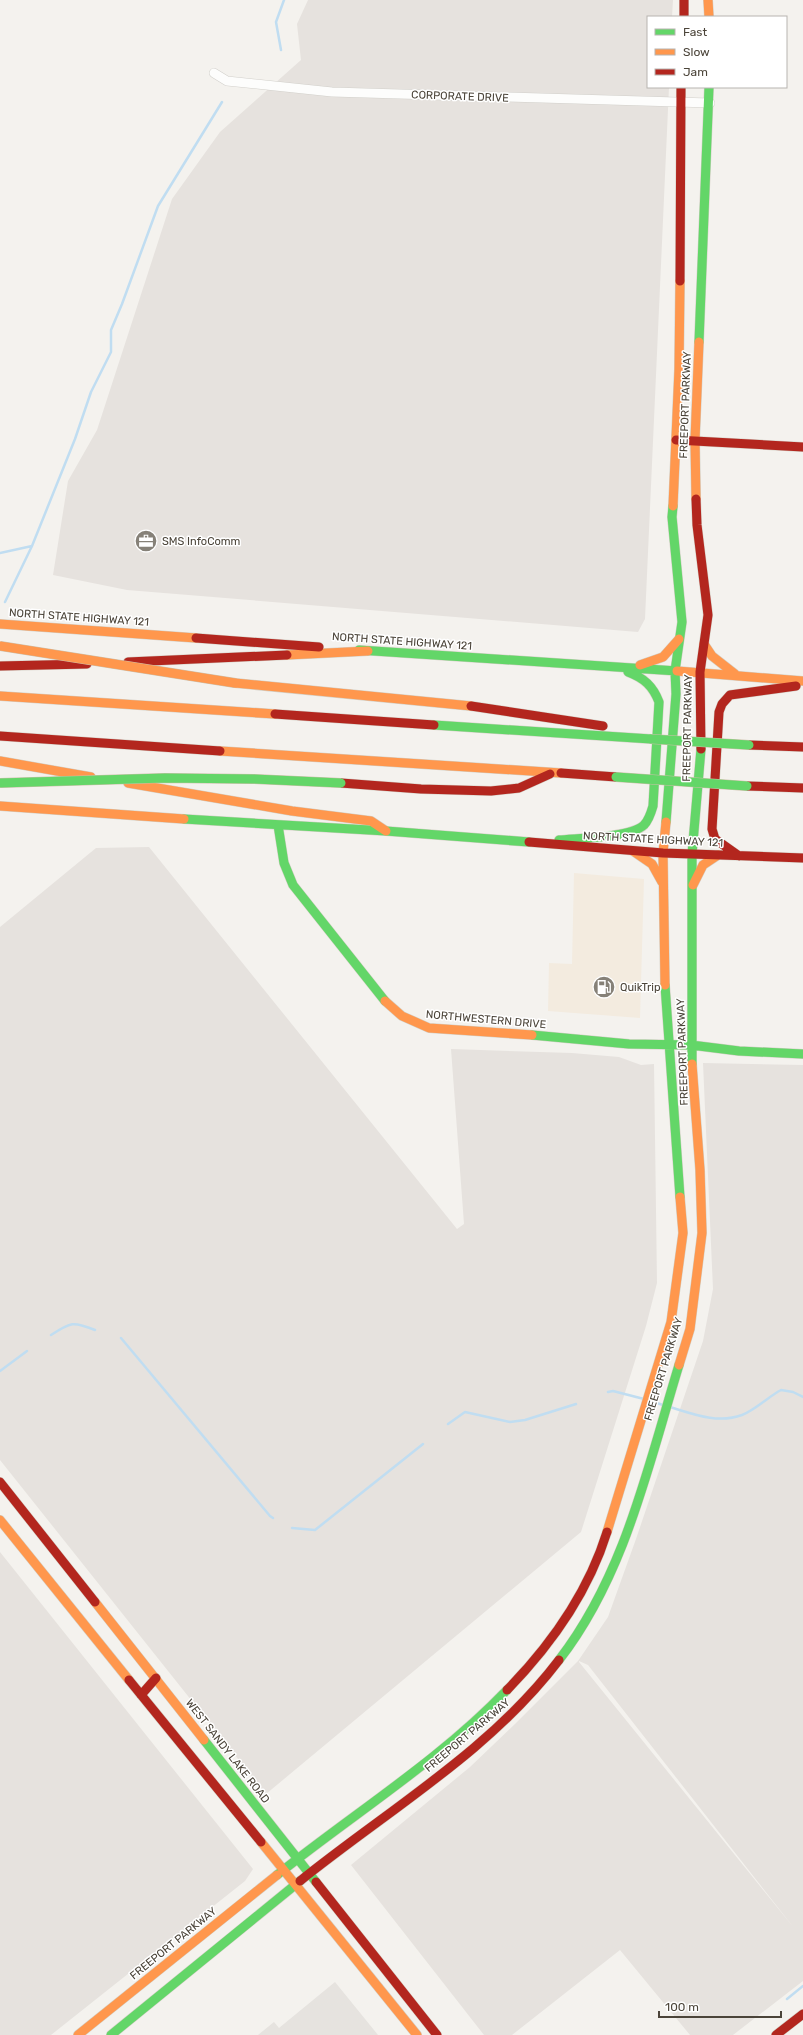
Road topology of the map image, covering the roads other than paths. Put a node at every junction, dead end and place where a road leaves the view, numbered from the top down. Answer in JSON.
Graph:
{"nodes":[{"id":1,"x":684,"y":0,"type":"edge"},
{"id":2,"x":708,"y":0,"type":"edge"},
{"id":3,"x":684,"y":16,"type":"edge"},
{"id":4,"x":709,"y":16,"type":"edge"},
{"id":5,"x":214,"y":73,"type":"dead end"},
{"id":6,"x":682,"y":88,"type":"edge"},
{"id":7,"x":709,"y":88,"type":"edge"},
{"id":8,"x":681,"y":102,"type":"junction"},
{"id":9,"x":710,"y":103,"type":"junction"},
{"id":10,"x":676,"y":440,"type":"junction"},
{"id":11,"x":695,"y":440,"type":"junction"},
{"id":12,"x":803,"y":447,"type":"edge"},
{"id":13,"x":0,"y":624,"type":"edge"},
{"id":14,"x":680,"y":638,"type":"junction"},
{"id":15,"x":704,"y":644,"type":"junction"},
{"id":16,"x":0,"y":646,"type":"edge"},
{"id":17,"x":368,"y":651,"type":"junction"},
{"id":18,"x":0,"y":666,"type":"edge"},
{"id":19,"x":620,"y":669,"type":"junction"},
{"id":20,"x":676,"y":671,"type":"junction"},
{"id":21,"x":700,"y":672,"type":"junction"},
{"id":22,"x":736,"y":675,"type":"junction"},
{"id":23,"x":803,"y":681,"type":"edge"},
{"id":24,"x":803,"y":685,"type":"edge"},
{"id":25,"x":0,"y":696,"type":"edge"},
{"id":26,"x":0,"y":736,"type":"edge"},
{"id":27,"x":639,"y":737,"type":"junction"},
{"id":28,"x":803,"y":747,"type":"edge"},
{"id":29,"x":0,"y":761,"type":"edge"},
{"id":30,"x":551,"y":773,"type":"junction"},
{"id":31,"x":0,"y":783,"type":"edge"},
{"id":32,"x":803,"y":788,"type":"edge"},
{"id":33,"x":0,"y":806,"type":"edge"},
{"id":34,"x":278,"y":825,"type":"junction"},
{"id":35,"x":386,"y":831,"type":"junction"},
{"id":36,"x":530,"y":843,"type":"junction"},
{"id":37,"x":632,"y":851,"type":"junction"},
{"id":38,"x":663,"y":853,"type":"junction"},
{"id":39,"x":692,"y":854,"type":"junction"},
{"id":40,"x":718,"y":855,"type":"junction"},
{"id":41,"x":740,"y":856,"type":"junction"},
{"id":42,"x":803,"y":858,"type":"edge"},
{"id":43,"x":664,"y":884,"type":"junction"},
{"id":44,"x":692,"y":888,"type":"junction"},
{"id":45,"x":668,"y":1045,"type":"junction"},
{"id":46,"x":691,"y":1045,"type":"junction"},
{"id":47,"x":803,"y":1054,"type":"edge"},
{"id":48,"x":0,"y":1482,"type":"edge"},
{"id":49,"x":0,"y":1520,"type":"edge"},
{"id":50,"x":156,"y":1678,"type":"junction"},
{"id":51,"x":141,"y":1695,"type":"junction"},
{"id":52,"x":440,"y":1750,"type":"junction"},
{"id":53,"x":452,"y":1764,"type":"junction"},
{"id":54,"x":297,"y":1859,"type":"junction"},
{"id":55,"x":283,"y":1870,"type":"junction"},
{"id":56,"x":309,"y":1874,"type":"junction"},
{"id":57,"x":295,"y":1886,"type":"junction"},
{"id":58,"x":177,"y":1968,"type":"junction"},
{"id":59,"x":803,"y":2014,"type":"edge"},
{"id":60,"x":78,"y":2035,"type":"edge"},
{"id":61,"x":110,"y":2035,"type":"edge"},
{"id":62,"x":417,"y":2035,"type":"edge"},
{"id":63,"x":437,"y":2035,"type":"edge"},
{"id":64,"x":776,"y":2035,"type":"edge"}],
"edges":[{"from":1,"to":3,"type":"main road"},
{"from":2,"to":4,"type":"main road"},
{"from":5,"to":8,"type":"street","name":"CORPORATE DRIVE"},
{"from":6,"to":8,"type":"main road","name":"FREEPORT PARKWAY"},
{"from":7,"to":9,"type":"main road","name":"FREEPORT PARKWAY"},
{"from":8,"to":9,"type":"street","name":"CORPORATE DRIVE"},
{"from":8,"to":10,"type":"main road","name":"FREEPORT PARKWAY"},
{"from":9,"to":11,"type":"main road","name":"FREEPORT PARKWAY"},
{"from":10,"to":11,"type":"main road"},
{"from":10,"to":14,"type":"main road","name":"FREEPORT PARKWAY"},
{"from":11,"to":12,"type":"main road"},
{"from":11,"to":15,"type":"main road","name":"FREEPORT PARKWAY"},
{"from":13,"to":17,"type":"main road","name":"NORTH STATE HIGHWAY 121"},
{"from":14,"to":19,"type":"main road"},
{"from":14,"to":20,"type":"main road","name":"FREEPORT PARKWAY"},
{"from":15,"to":21,"type":"main road","name":"FREEPORT PARKWAY"},
{"from":15,"to":22,"type":"main road"},
{"from":16,"to":27,"type":"main road","bridge":true},
{"from":17,"to":18,"type":"main road"},
{"from":17,"to":19,"type":"main road","name":"NORTH STATE HIGHWAY 121"},
{"from":19,"to":20,"type":"main road","name":"NORTH STATE HIGHWAY 121"},
{"from":19,"to":36,"type":"main road"},
{"from":20,"to":21,"type":"main road","name":"NORTH STATE HIGHWAY 121"},
{"from":20,"to":38,"type":"main road","name":"FREEPORT PARKWAY"},
{"from":21,"to":22,"type":"main road","name":"NORTH STATE HIGHWAY 121"},
{"from":21,"to":39,"type":"main road","name":"FREEPORT PARKWAY"},
{"from":22,"to":23,"type":"main road","name":"NORTH STATE HIGHWAY 121"},
{"from":24,"to":41,"type":"main road"},
{"from":25,"to":27,"type":"main road"},
{"from":26,"to":30,"type":"main road"},
{"from":27,"to":28,"type":"main road","bridge":true},
{"from":29,"to":35,"type":"main road"},
{"from":30,"to":31,"type":"main road","bridge":true},
{"from":30,"to":32,"type":"main road","bridge":true},
{"from":33,"to":34,"type":"main road","name":"NORTH STATE HIGHWAY 121"},
{"from":34,"to":35,"type":"main road","name":"NORTH STATE HIGHWAY 121"},
{"from":34,"to":45,"type":"main road","name":"NORTHWESTERN DRIVE"},
{"from":35,"to":36,"type":"main road","name":"NORTH STATE HIGHWAY 121"},
{"from":36,"to":37,"type":"main road","name":"NORTH STATE HIGHWAY 121"},
{"from":37,"to":38,"type":"main road","name":"NORTH STATE HIGHWAY 121"},
{"from":37,"to":43,"type":"main road"},
{"from":38,"to":39,"type":"main road","name":"NORTH STATE HIGHWAY 121"},
{"from":38,"to":43,"type":"main road","name":"FREEPORT PARKWAY"},
{"from":39,"to":40,"type":"main road","name":"NORTH STATE HIGHWAY 121"},
{"from":39,"to":44,"type":"main road","name":"FREEPORT PARKWAY"},
{"from":40,"to":41,"type":"main road","name":"NORTH STATE HIGHWAY 121"},
{"from":40,"to":44,"type":"main road"},
{"from":41,"to":42,"type":"main road","name":"NORTH STATE HIGHWAY 121"},
{"from":43,"to":45,"type":"main road","name":"FREEPORT PARKWAY"},
{"from":44,"to":46,"type":"main road","name":"FREEPORT PARKWAY"},
{"from":45,"to":46,"type":"main road","name":"NORTHWESTERN DRIVE"},
{"from":45,"to":52,"type":"main road","name":"FREEPORT PARKWAY"},
{"from":46,"to":47,"type":"main road","name":"NORTHWESTERN DRIVE"},
{"from":46,"to":53,"type":"main road","name":"FREEPORT PARKWAY"},
{"from":48,"to":50,"type":"main road","name":"WEST SANDY LAKE ROAD"},
{"from":49,"to":51,"type":"main road"},
{"from":50,"to":51,"type":"main road"},
{"from":50,"to":54,"type":"main road","name":"WEST SANDY LAKE ROAD"},
{"from":51,"to":55,"type":"main road"},
{"from":52,"to":53,"type":"main road"},
{"from":52,"to":54,"type":"main road","name":"FREEPORT PARKWAY"},
{"from":53,"to":56,"type":"main road","name":"FREEPORT PARKWAY"},
{"from":54,"to":55,"type":"main road","name":"FREEPORT PARKWAY"},
{"from":54,"to":56,"type":"main road","name":"WEST SANDY LAKE ROAD"},
{"from":55,"to":57,"type":"main road"},
{"from":55,"to":58,"type":"main road","name":"FREEPORT PARKWAY"},
{"from":56,"to":57,"type":"main road","name":"FREEPORT PARKWAY"},
{"from":56,"to":63,"type":"main road","name":"WEST SANDY LAKE ROAD"},
{"from":57,"to":58,"type":"main road","name":"FREEPORT PARKWAY"},
{"from":57,"to":62,"type":"main road"},
{"from":58,"to":60,"type":"main road","name":"FREEPORT PARKWAY"},
{"from":58,"to":61,"type":"main road","name":"FREEPORT PARKWAY"},
{"from":59,"to":64,"type":"main road"}]}
